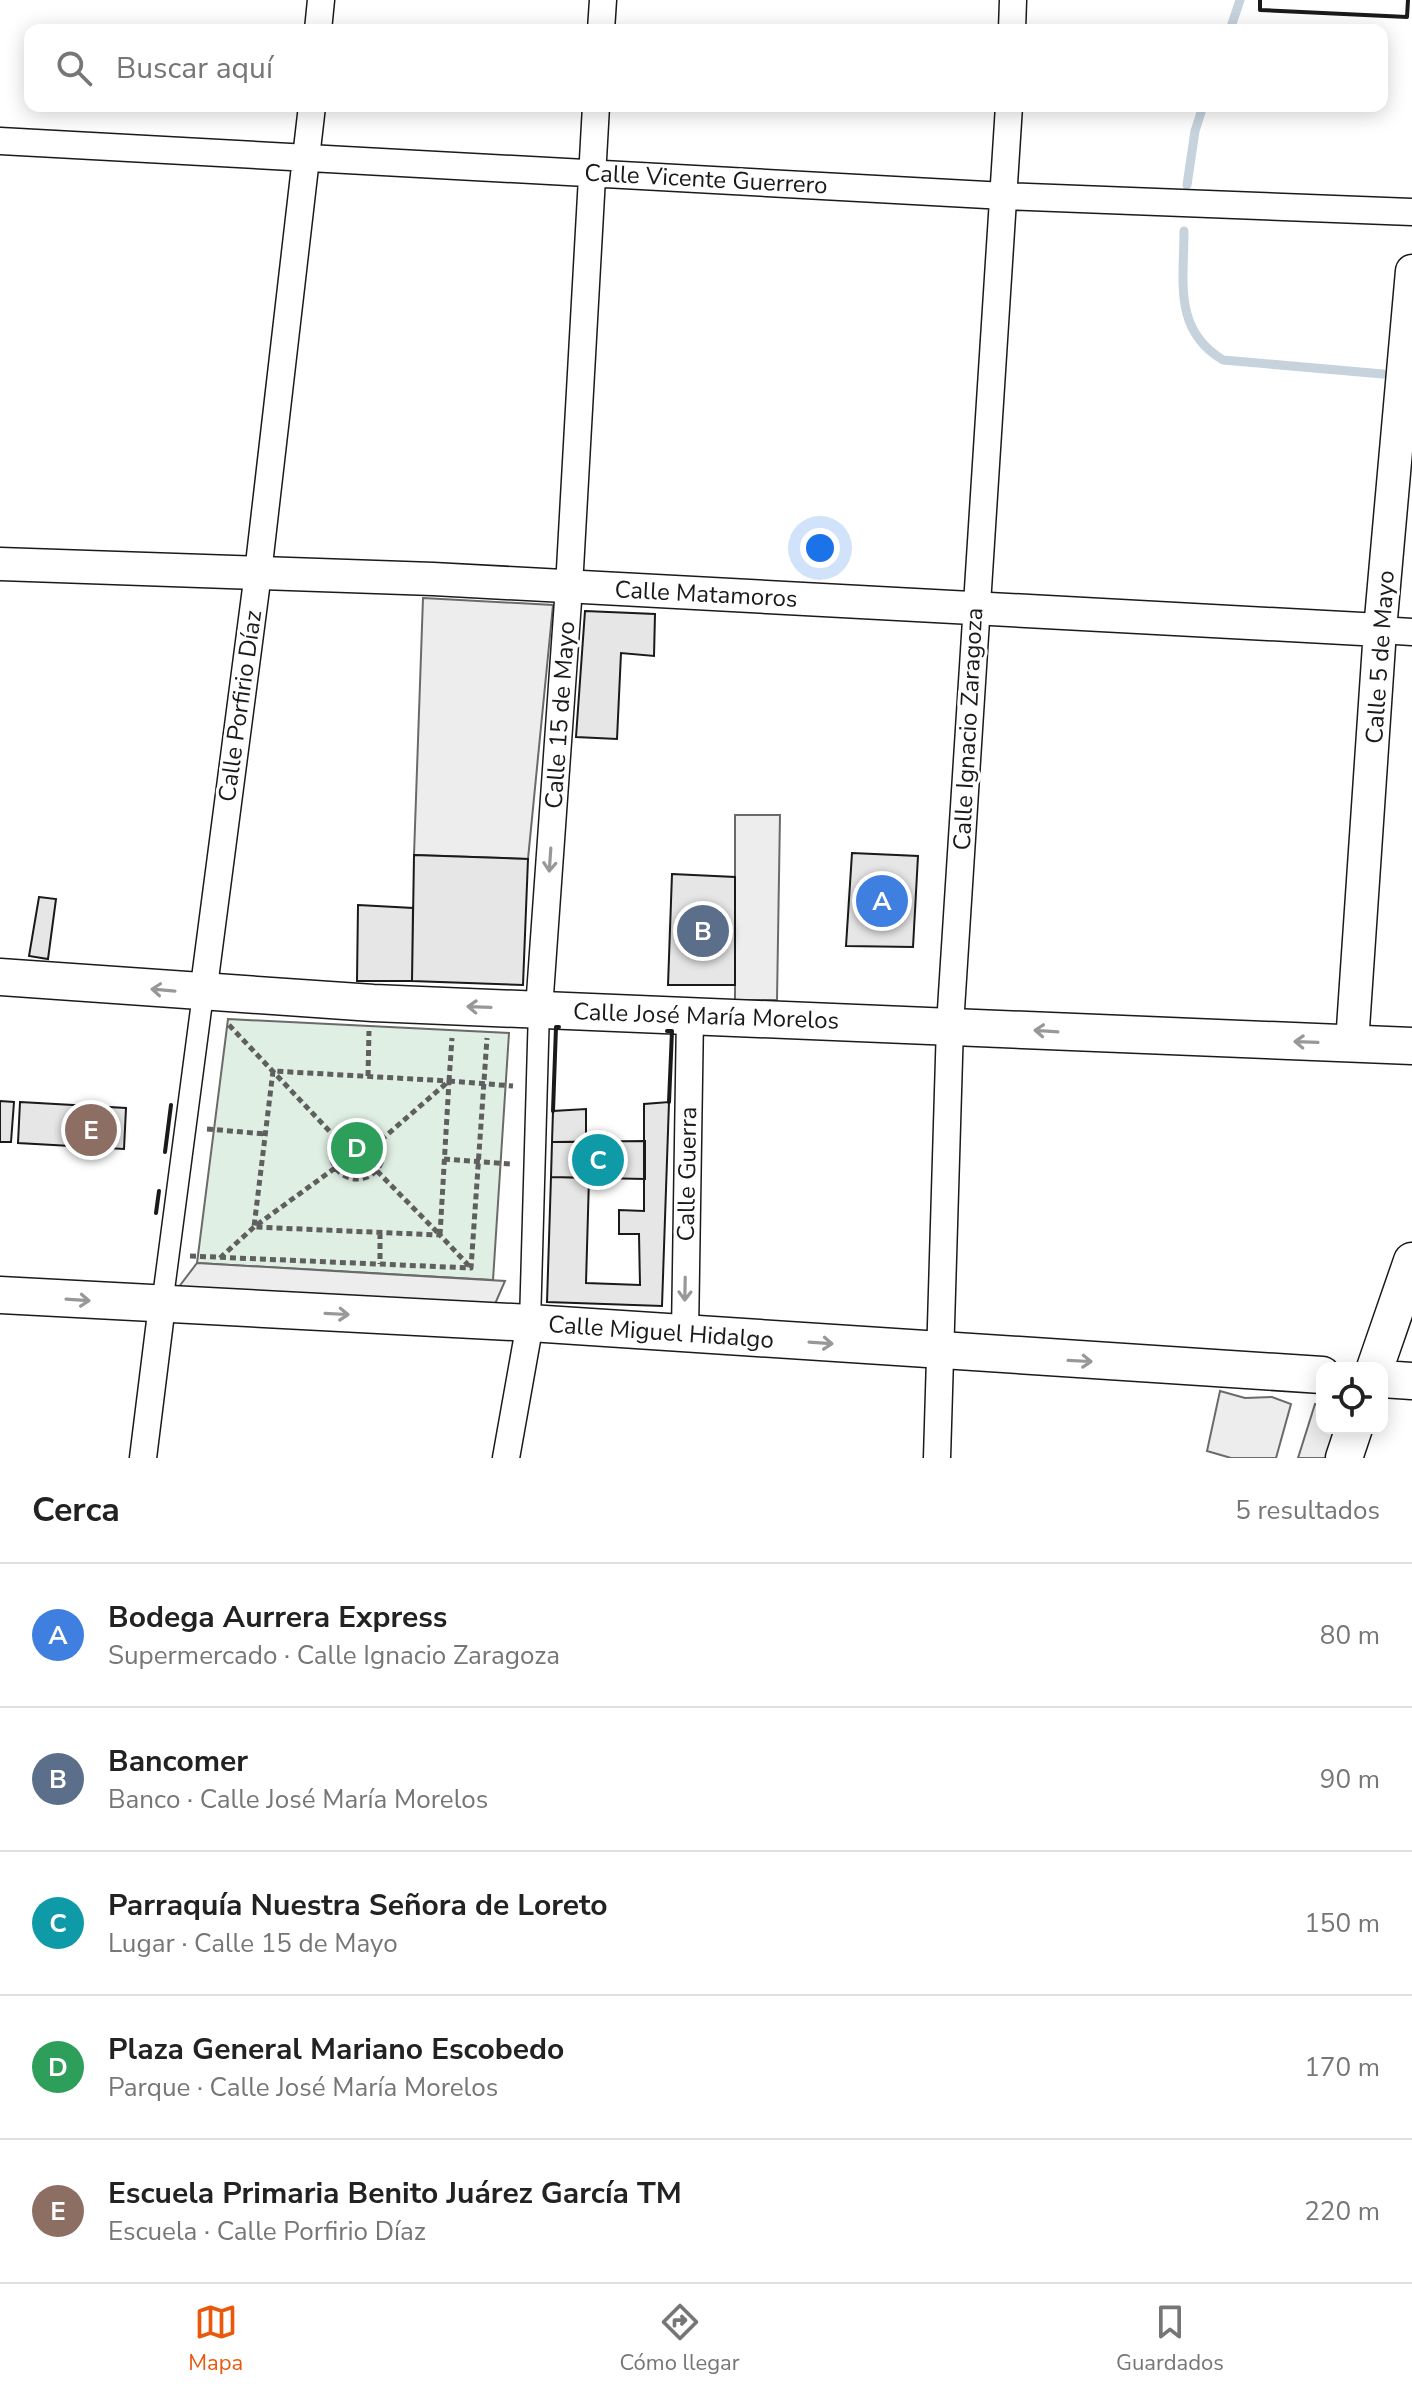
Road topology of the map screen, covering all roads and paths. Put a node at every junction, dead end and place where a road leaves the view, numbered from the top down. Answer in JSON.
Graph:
{"nodes":[{"id":1,"x":321,"y":0,"type":"edge"},
{"id":2,"x":603,"y":0,"type":"edge"},
{"id":3,"x":1013,"y":0,"type":"edge"},
{"id":4,"x":319,"y":24,"type":"edge"},
{"id":5,"x":601,"y":24,"type":"edge"},
{"id":6,"x":1012,"y":24,"type":"edge"},
{"id":7,"x":311,"y":112,"type":"edge"},
{"id":8,"x":596,"y":112,"type":"edge"},
{"id":9,"x":1009,"y":112,"type":"edge"},
{"id":10,"x":0,"y":141,"type":"edge"},
{"id":11,"x":307,"y":156,"type":"junction"},
{"id":12,"x":591,"y":172,"type":"junction"},
{"id":13,"x":1005,"y":196,"type":"junction"},
{"id":14,"x":1412,"y":212,"type":"edge"},
{"id":15,"x":1412,"y":271,"type":"edge"},
{"id":16,"x":0,"y":564,"type":"edge"},
{"id":17,"x":258,"y":573,"type":"junction"},
{"id":18,"x":569,"y":587,"type":"junction"},
{"id":19,"x":976,"y":608,"type":"junction"},
{"id":20,"x":1396,"y":631,"type":"edge"},
{"id":21,"x":0,"y":977,"type":"edge"},
{"id":22,"x":203,"y":994,"type":"junction"},
{"id":23,"x":539,"y":1009,"type":"junction"},
{"id":24,"x":690,"y":1015,"type":"junction"},
{"id":25,"x":241,"y":1022,"type":"dead end"},
{"id":26,"x":950,"y":1025,"type":"junction"},
{"id":27,"x":353,"y":1029,"type":"dead end"},
{"id":28,"x":369,"y":1030,"type":"junction"},
{"id":29,"x":383,"y":1031,"type":"dead end"},
{"id":30,"x":438,"y":1035,"type":"dead end"},
{"id":31,"x":452,"y":1035,"type":"junction"},
{"id":32,"x":464,"y":1036,"type":"dead end"},
{"id":33,"x":476,"y":1037,"type":"dead end"},
{"id":34,"x":1352,"y":1043,"type":"junction"},
{"id":35,"x":1412,"y":1046,"type":"edge"},
{"id":36,"x":273,"y":1071,"type":"junction"},
{"id":37,"x":368,"y":1076,"type":"junction"},
{"id":38,"x":449,"y":1081,"type":"junction"},
{"id":39,"x":485,"y":1083,"type":"junction"},
{"id":40,"x":185,"y":1127,"type":"junction"},
{"id":41,"x":266,"y":1134,"type":"junction"},
{"id":42,"x":336,"y":1138,"type":"junction"},
{"id":43,"x":381,"y":1140,"type":"junction"},
{"id":44,"x":444,"y":1159,"type":"junction"},
{"id":45,"x":479,"y":1162,"type":"junction"},
{"id":46,"x":535,"y":1165,"type":"junction"},
{"id":47,"x":335,"y":1168,"type":"junction"},
{"id":48,"x":377,"y":1171,"type":"junction"},
{"id":49,"x":254,"y":1227,"type":"junction"},
{"id":50,"x":380,"y":1233,"type":"junction"},
{"id":51,"x":440,"y":1235,"type":"junction"},
{"id":52,"x":169,"y":1255,"type":"junction"},
{"id":53,"x":220,"y":1258,"type":"junction"},
{"id":54,"x":1412,"y":1261,"type":"edge"},
{"id":55,"x":380,"y":1264,"type":"junction"},
{"id":56,"x":471,"y":1268,"type":"junction"},
{"id":57,"x":0,"y":1295,"type":"edge"},
{"id":58,"x":162,"y":1305,"type":"junction"},
{"id":59,"x":530,"y":1323,"type":"junction"},
{"id":60,"x":685,"y":1333,"type":"junction"},
{"id":61,"x":940,"y":1352,"type":"junction"},
{"id":62,"x":1377,"y":1362,"type":"edge"},
{"id":63,"x":1316,"y":1375,"type":"edge"},
{"id":64,"x":1388,"y":1379,"type":"edge"},
{"id":65,"x":1412,"y":1381,"type":"edge"},
{"id":66,"x":1352,"y":1434,"type":"edge"},
{"id":67,"x":143,"y":1458,"type":"edge"},
{"id":68,"x":506,"y":1458,"type":"edge"},
{"id":69,"x":937,"y":1458,"type":"edge"},
{"id":70,"x":1344,"y":1458,"type":"edge"}],
"edges":[{"from":1,"to":4,"type":"street"},
{"from":2,"to":5,"type":"street"},
{"from":3,"to":6,"type":"street"},
{"from":7,"to":11,"type":"street","name":"Calle Porfirio Díaz"},
{"from":8,"to":12,"type":"street","name":"Calle 15 de Mayo"},
{"from":9,"to":13,"type":"street","name":"Calle Ignacio Zaragoza"},
{"from":10,"to":11,"type":"street","name":"Calle Vicente Guerrero"},
{"from":11,"to":12,"type":"street","name":"Calle Vicente Guerrero"},
{"from":11,"to":17,"type":"street","name":"Calle Porfirio Díaz"},
{"from":12,"to":13,"type":"street","name":"Calle Vicente Guerrero"},
{"from":12,"to":18,"type":"street","name":"Calle 15 de Mayo"},
{"from":13,"to":14,"type":"street","name":"Calle Vicente Guerrero"},
{"from":13,"to":19,"type":"street","name":"Calle Ignacio Zaragoza"},
{"from":15,"to":20,"type":"street","name":"Calle 5 de Mayo"},
{"from":16,"to":17,"type":"street","name":"Calle Matamoros"},
{"from":17,"to":18,"type":"street","name":"Calle Matamoros"},
{"from":17,"to":22,"type":"street","name":"Calle Porfirio Díaz"},
{"from":18,"to":19,"type":"street","name":"Calle Matamoros"},
{"from":18,"to":23,"type":"street","name":"Calle 15 de Mayo","one_way":true},
{"from":19,"to":20,"type":"street","name":"Calle Matamoros"},
{"from":19,"to":26,"type":"street","name":"Calle Ignacio Zaragoza"},
{"from":20,"to":34,"type":"street","name":"Calle 5 de Mayo"},
{"from":22,"to":21,"type":"main road","name":"Calle José María Morelos","one_way":true},
{"from":23,"to":22,"type":"main road","name":"Calle José María Morelos","one_way":true},
{"from":22,"to":40,"type":"street","name":"Calle Porfirio Díaz"},
{"from":23,"to":24,"type":"main road","name":"Calle José María Morelos"},
{"from":23,"to":46,"type":"street","name":"Calle 15 de Mayo"},
{"from":24,"to":26,"type":"main road","name":"Calle José María Morelos"},
{"from":24,"to":60,"type":"street","name":"Calle Guerra","one_way":true},
{"from":25,"to":36,"type":"path"},
{"from":34,"to":26,"type":"main road","name":"Calle José María Morelos","one_way":true},
{"from":26,"to":61,"type":"street","name":"Calle Ignacio Zaragoza"},
{"from":27,"to":28,"type":"path"},
{"from":28,"to":29,"type":"path"},
{"from":28,"to":37,"type":"path"},
{"from":30,"to":31,"type":"path"},
{"from":31,"to":32,"type":"path"},
{"from":31,"to":38,"type":"path"},
{"from":33,"to":39,"type":"path"},
{"from":34,"to":35,"type":"main road","name":"Calle José María Morelos"},
{"from":36,"to":37,"type":"path"},
{"from":36,"to":41,"type":"path"},
{"from":36,"to":42,"type":"path"},
{"from":37,"to":38,"type":"path"},
{"from":38,"to":39,"type":"path"},
{"from":38,"to":43,"type":"path"},
{"from":38,"to":44,"type":"path"},
{"from":39,"to":45,"type":"path"},
{"from":40,"to":41,"type":"path"},
{"from":40,"to":52,"type":"street","name":"Calle Porfirio Díaz"},
{"from":41,"to":49,"type":"path"},
{"from":42,"to":43,"type":"path"},
{"from":42,"to":47,"type":"path"},
{"from":43,"to":48,"type":"path"},
{"from":44,"to":45,"type":"path"},
{"from":44,"to":51,"type":"path"},
{"from":45,"to":46,"type":"path"},
{"from":45,"to":56,"type":"path"},
{"from":46,"to":59,"type":"street","name":"Calle 15 de Mayo"},
{"from":47,"to":48,"type":"path"},
{"from":47,"to":49,"type":"path"},
{"from":48,"to":51,"type":"path"},
{"from":49,"to":50,"type":"path"},
{"from":49,"to":53,"type":"path"},
{"from":50,"to":51,"type":"path"},
{"from":50,"to":55,"type":"path"},
{"from":51,"to":56,"type":"path"},
{"from":52,"to":53,"type":"path"},
{"from":52,"to":58,"type":"street","name":"Calle Porfirio Díaz"},
{"from":53,"to":55,"type":"path"},
{"from":54,"to":62,"type":"main road"},
{"from":55,"to":56,"type":"path"},
{"from":57,"to":58,"type":"main road","name":"Calle Miguel Hidalgo","one_way":true},
{"from":58,"to":59,"type":"main road","name":"Calle Miguel Hidalgo","one_way":true},
{"from":58,"to":67,"type":"street"},
{"from":59,"to":60,"type":"main road","name":"Calle Miguel Hidalgo"},
{"from":59,"to":68,"type":"street"},
{"from":60,"to":61,"type":"main road","name":"Calle Miguel Hidalgo","one_way":true},
{"from":61,"to":63,"type":"main road","name":"Calle Miguel Hidalgo","one_way":true},
{"from":61,"to":69,"type":"street","name":"Calle Ignacio Zaragoza"},
{"from":64,"to":65,"type":"main road"},
{"from":66,"to":70,"type":"main road"}]}
